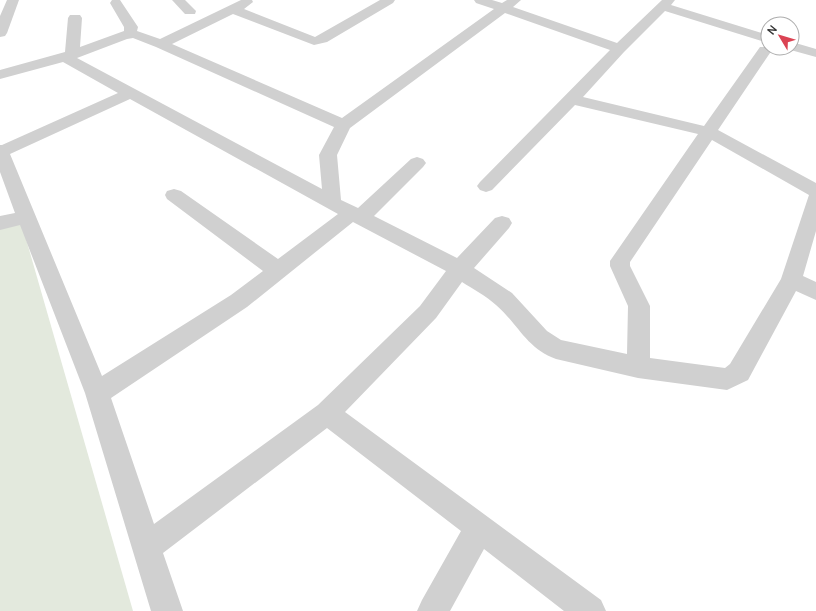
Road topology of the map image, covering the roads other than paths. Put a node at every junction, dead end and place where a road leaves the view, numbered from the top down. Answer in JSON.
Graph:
{"nodes":[{"id":1,"x":13,"y":0,"type":"edge"},
{"id":2,"x":178,"y":0,"type":"edge"},
{"id":3,"x":251,"y":0,"type":"edge"},
{"id":4,"x":390,"y":0,"type":"edge"},
{"id":5,"x":480,"y":0,"type":"edge"},
{"id":6,"x":116,"y":3,"type":"dead end"},
{"id":7,"x":665,"y":3,"type":"edge"},
{"id":8,"x":510,"y":4,"type":"edge"},
{"id":9,"x":233,"y":9,"type":"junction"},
{"id":10,"x":190,"y":11,"type":"dead end"},
{"id":11,"x":75,"y":18,"type":"dead end"},
{"id":12,"x":0,"y":33,"type":"edge"},
{"id":13,"x":130,"y":34,"type":"junction"},
{"id":14,"x":760,"y":42,"type":"edge"},
{"id":15,"x":161,"y":44,"type":"junction"},
{"id":16,"x":800,"y":48,"type":"edge"},
{"id":17,"x":619,"y":49,"type":"junction"},
{"id":18,"x":816,"y":53,"type":"edge"},
{"id":19,"x":69,"y":56,"type":"junction"},
{"id":20,"x":760,"y":56,"type":"edge"},
{"id":21,"x":0,"y":75,"type":"edge"},
{"id":22,"x":130,"y":93,"type":"junction"},
{"id":23,"x":572,"y":100,"type":"junction"},
{"id":24,"x":343,"y":125,"type":"junction"},
{"id":25,"x":709,"y":132,"type":"junction"},
{"id":26,"x":0,"y":151,"type":"edge"},
{"id":27,"x":417,"y":163,"type":"dead end"},
{"id":28,"x":486,"y":186,"type":"dead end"},
{"id":29,"x":816,"y":191,"type":"edge"},
{"id":30,"x":174,"y":195,"type":"dead end"},
{"id":31,"x":816,"y":199,"type":"edge"},
{"id":32,"x":332,"y":203,"type":"junction"},
{"id":33,"x":357,"y":215,"type":"junction"},
{"id":34,"x":26,"y":216,"type":"junction"},
{"id":35,"x":0,"y":223,"type":"edge"},
{"id":36,"x":502,"y":223,"type":"dead end"},
{"id":37,"x":811,"y":235,"type":"edge"},
{"id":38,"x":460,"y":269,"type":"junction"},
{"id":39,"x":279,"y":271,"type":"junction"},
{"id":40,"x":792,"y":280,"type":"junction"},
{"id":41,"x":816,"y":291,"type":"edge"},
{"id":42,"x":638,"y":367,"type":"junction"},
{"id":43,"x":97,"y":393,"type":"junction"},
{"id":44,"x":327,"y":413,"type":"junction"},
{"id":45,"x":479,"y":528,"type":"junction"},
{"id":46,"x":147,"y":547,"type":"junction"},
{"id":47,"x":167,"y":611,"type":"edge"},
{"id":48,"x":433,"y":611,"type":"edge"},
{"id":49,"x":590,"y":611,"type":"edge"}],
"edges":[{"from":1,"to":12,"type":"street"},
{"from":2,"to":10,"type":"street"},
{"from":3,"to":9,"type":"street"},
{"from":4,"to":9,"type":"street"},
{"from":5,"to":8,"type":"street"},
{"from":6,"to":13,"type":"street"},
{"from":7,"to":14,"type":"street"},
{"from":7,"to":17,"type":"street"},
{"from":8,"to":17,"type":"street"},
{"from":8,"to":24,"type":"street"},
{"from":9,"to":15,"type":"street"},
{"from":11,"to":19,"type":"street"},
{"from":13,"to":15,"type":"street"},
{"from":13,"to":19,"type":"street"},
{"from":15,"to":24,"type":"street"},
{"from":16,"to":18,"type":"street"},
{"from":17,"to":23,"type":"street"},
{"from":19,"to":21,"type":"street"},
{"from":19,"to":22,"type":"street"},
{"from":20,"to":25,"type":"street"},
{"from":22,"to":26,"type":"street"},
{"from":22,"to":32,"type":"street"},
{"from":23,"to":25,"type":"street"},
{"from":23,"to":28,"type":"street"},
{"from":24,"to":32,"type":"street"},
{"from":25,"to":29,"type":"street"},
{"from":25,"to":42,"type":"street"},
{"from":26,"to":34,"type":"street"},
{"from":27,"to":33,"type":"street"},
{"from":30,"to":39,"type":"street"},
{"from":31,"to":37,"type":"street"},
{"from":32,"to":33,"type":"street"},
{"from":33,"to":38,"type":"street"},
{"from":33,"to":39,"type":"street"},
{"from":34,"to":35,"type":"street"},
{"from":34,"to":43,"type":"street"},
{"from":36,"to":38,"type":"street"},
{"from":37,"to":40,"type":"street"},
{"from":38,"to":42,"type":"street"},
{"from":38,"to":44,"type":"street"},
{"from":39,"to":43,"type":"street"},
{"from":40,"to":41,"type":"street"},
{"from":40,"to":42,"type":"street"},
{"from":43,"to":46,"type":"street"},
{"from":44,"to":45,"type":"street"},
{"from":44,"to":46,"type":"street"},
{"from":45,"to":48,"type":"street"},
{"from":45,"to":49,"type":"street"},
{"from":46,"to":47,"type":"street"}]}
